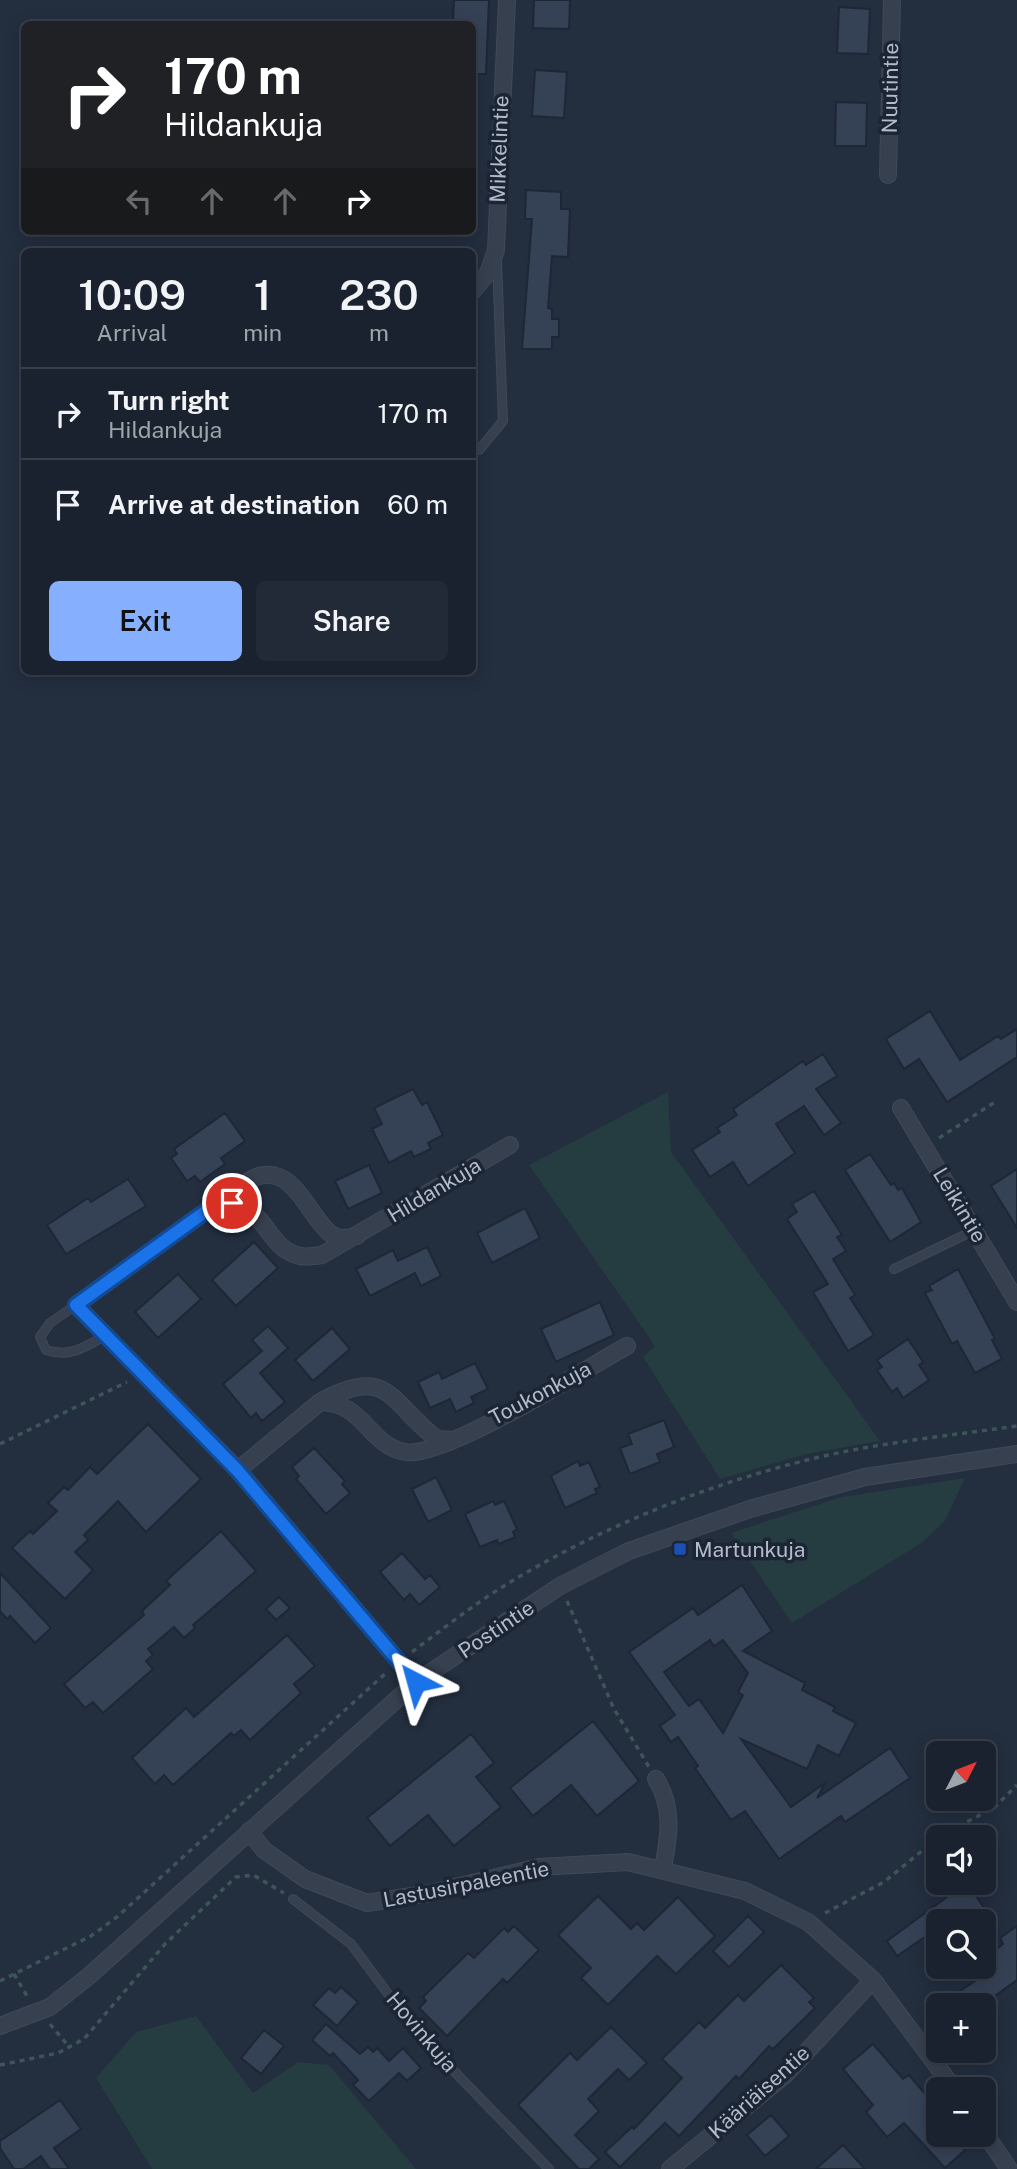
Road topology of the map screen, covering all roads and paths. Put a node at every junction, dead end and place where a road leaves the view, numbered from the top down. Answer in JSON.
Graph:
{"nodes":[{"id":1,"x":507,"y":0,"type":"edge"},
{"id":2,"x":892,"y":0,"type":"edge"},
{"id":3,"x":888,"y":175,"type":"dead end"},
{"id":4,"x":496,"y":250,"type":"junction"},
{"id":5,"x":476,"y":287,"type":"edge"},
{"id":6,"x":479,"y":450,"type":"dead end"},
{"id":7,"x":995,"y":1102,"type":"dead end"},
{"id":8,"x":901,"y":1108,"type":"dead end"},
{"id":9,"x":510,"y":1145,"type":"dead end"},
{"id":10,"x":926,"y":1147,"type":"junction"},
{"id":11,"x":213,"y":1206,"type":"junction"},
{"id":12,"x":975,"y":1230,"type":"junction"},
{"id":13,"x":359,"y":1236,"type":"junction"},
{"id":14,"x":894,"y":1269,"type":"dead end"},
{"id":15,"x":1017,"y":1302,"type":"edge"},
{"id":16,"x":76,"y":1305,"type":"junction"},
{"id":17,"x":106,"y":1335,"type":"junction"},
{"id":18,"x":627,"y":1346,"type":"dead end"},
{"id":19,"x":145,"y":1374,"type":"junction"},
{"id":20,"x":320,"y":1402,"type":"junction"},
{"id":21,"x":453,"y":1440,"type":"junction"},
{"id":22,"x":0,"y":1444,"type":"edge"},
{"id":23,"x":1017,"y":1454,"type":"edge"},
{"id":24,"x":238,"y":1471,"type":"junction"},
{"id":25,"x":560,"y":1586,"type":"junction"},
{"id":26,"x":416,"y":1682,"type":"junction"},
{"id":27,"x":656,"y":1779,"type":"joint"},
{"id":28,"x":1017,"y":1785,"type":"edge"},
{"id":29,"x":249,"y":1831,"type":"junction"},
{"id":30,"x":663,"y":1868,"type":"junction"},
{"id":31,"x":293,"y":1899,"type":"joint"},
{"id":32,"x":808,"y":1922,"type":"junction"},
{"id":33,"x":14,"y":1974,"type":"dead end"},
{"id":34,"x":873,"y":1980,"type":"junction"},
{"id":35,"x":29,"y":1998,"type":"dead end"},
{"id":36,"x":47,"y":2020,"type":"dead end"},
{"id":37,"x":0,"y":2026,"type":"edge"},
{"id":38,"x":71,"y":2048,"type":"junction"},
{"id":39,"x":0,"y":2065,"type":"edge"},
{"id":40,"x":944,"y":2077,"type":"edge"},
{"id":41,"x":994,"y":2147,"type":"edge"},
{"id":42,"x":550,"y":2169,"type":"edge"},
{"id":43,"x":670,"y":2169,"type":"edge"},
{"id":44,"x":1009,"y":2169,"type":"edge"}],
"edges":[{"from":1,"to":4,"type":"street","name":"Mikkelintie"},
{"from":2,"to":3,"type":"street","name":"Nuutintie"},
{"from":4,"to":5,"type":"street","name":"Mikkelintie"},
{"from":4,"to":6,"type":"lane"},
{"from":7,"to":10,"type":"path"},
{"from":8,"to":10,"type":"street","name":"Leikintie"},
{"from":9,"to":13,"type":"street","name":"Hildankuja"},
{"from":10,"to":12,"type":"street","name":"Leikintie"},
{"from":11,"to":13,"type":"street","name":"Hildankuja"},
{"from":11,"to":13,"type":"street"},
{"from":11,"to":16,"type":"street"},
{"from":12,"to":14,"type":"lane"},
{"from":12,"to":15,"type":"street","name":"Leikintie"},
{"from":16,"to":17,"type":"street"},
{"from":16,"to":17,"type":"lane"},
{"from":17,"to":19,"type":"street"},
{"from":18,"to":21,"type":"street","name":"Toukonkuja"},
{"from":19,"to":22,"type":"path"},
{"from":19,"to":24,"type":"street"},
{"from":20,"to":21,"type":"street","name":"Toukonkuja"},
{"from":20,"to":21,"type":"street"},
{"from":20,"to":24,"type":"street"},
{"from":23,"to":25,"type":"street","name":"Postintie"},
{"from":24,"to":26,"type":"street"},
{"from":25,"to":26,"type":"street","name":"Postintie"},
{"from":25,"to":27,"type":"path"},
{"from":26,"to":29,"type":"street","name":"Postintie"},
{"from":27,"to":30,"type":"street"},
{"from":28,"to":32,"type":"path"},
{"from":29,"to":30,"type":"street","name":"Lastusirpaleentie"},
{"from":29,"to":37,"type":"street","name":"Postintie"},
{"from":30,"to":32,"type":"street","name":"Lastusirpaleentie"},
{"from":31,"to":38,"type":"path"},
{"from":31,"to":42,"type":"lane","name":"Hovinkuja"},
{"from":32,"to":34,"type":"street","name":"Lastusirpaleentie"},
{"from":33,"to":35,"type":"path"},
{"from":34,"to":40,"type":"street","name":"Lastusirpaleentie"},
{"from":34,"to":43,"type":"street","name":"Kääriäisentie"},
{"from":36,"to":38,"type":"path"},
{"from":38,"to":39,"type":"path"},
{"from":41,"to":44,"type":"street"}]}
